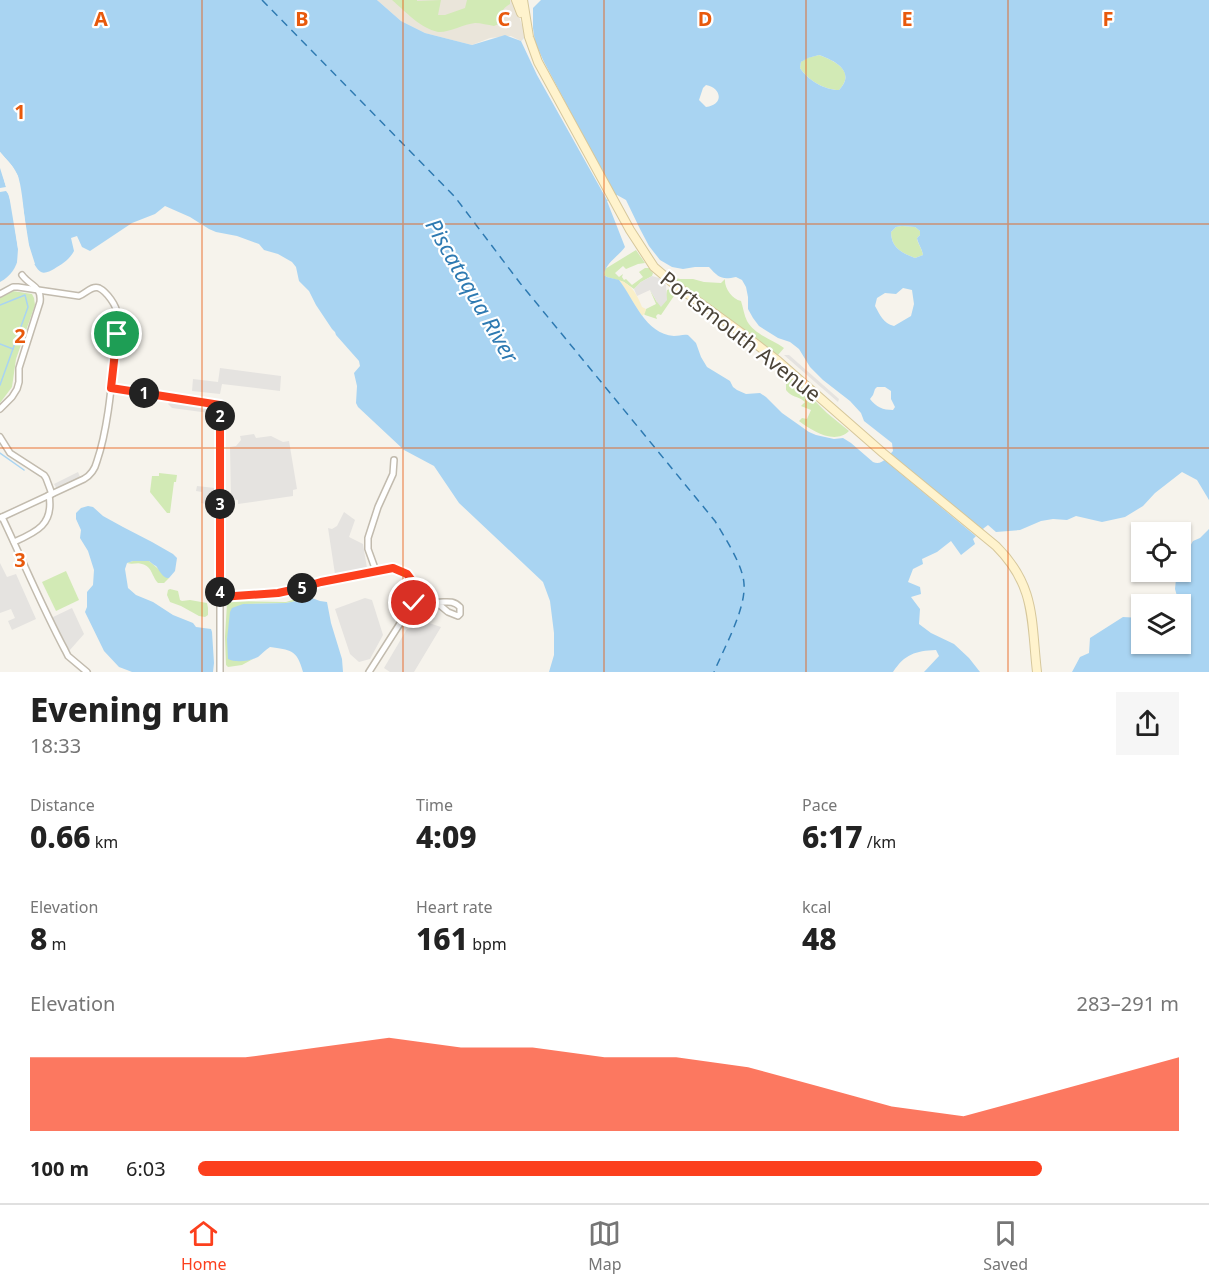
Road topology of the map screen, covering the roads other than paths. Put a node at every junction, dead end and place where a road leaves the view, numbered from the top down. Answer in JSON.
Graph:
{"nodes":[{"id":1,"x":516,"y":0,"type":"edge"},
{"id":2,"x":523,"y":0,"type":"edge"},
{"id":3,"x":526,"y":25,"type":"junction"},
{"id":4,"x":22,"y":275,"type":"dead end"},
{"id":5,"x":39,"y":290,"type":"junction"},
{"id":6,"x":0,"y":294,"type":"edge"},
{"id":7,"x":111,"y":388,"type":"junction"},
{"id":8,"x":0,"y":409,"type":"edge"},
{"id":9,"x":0,"y":437,"type":"edge"},
{"id":10,"x":394,"y":459,"type":"dead end"},
{"id":11,"x":50,"y":495,"type":"junction"},
{"id":12,"x":1,"y":517,"type":"edge"},
{"id":13,"x":14,"y":542,"type":"junction"},
{"id":14,"x":376,"y":571,"type":"junction"},
{"id":15,"x":416,"y":596,"type":"junction"},
{"id":16,"x":220,"y":597,"type":"junction"},
{"id":17,"x":436,"y":602,"type":"dead end"},
{"id":18,"x":87,"y":672,"type":"edge"},
{"id":19,"x":219,"y":672,"type":"edge"},
{"id":20,"x":369,"y":672,"type":"edge"},
{"id":21,"x":1037,"y":672,"type":"edge"}],
"edges":[{"from":1,"to":3,"type":"main road","name":"Portsmouth Avenue"},
{"from":2,"to":3,"type":"main road","name":"Portsmouth Avenue"},
{"from":3,"to":21,"type":"main road","name":"Portsmouth Avenue"},
{"from":4,"to":5,"type":"street"},
{"from":5,"to":6,"type":"street"},
{"from":5,"to":7,"type":"street"},
{"from":5,"to":8,"type":"street"},
{"from":7,"to":11,"type":"street"},
{"from":7,"to":16,"type":"street"},
{"from":9,"to":11,"type":"street"},
{"from":10,"to":14,"type":"street"},
{"from":11,"to":12,"type":"street"},
{"from":11,"to":13,"type":"street"},
{"from":12,"to":13,"type":"street"},
{"from":13,"to":18,"type":"street"},
{"from":14,"to":15,"type":"street"},
{"from":14,"to":16,"type":"street"},
{"from":15,"to":17,"type":"street"},
{"from":15,"to":20,"type":"street"},
{"from":16,"to":19,"type":"street"}]}
